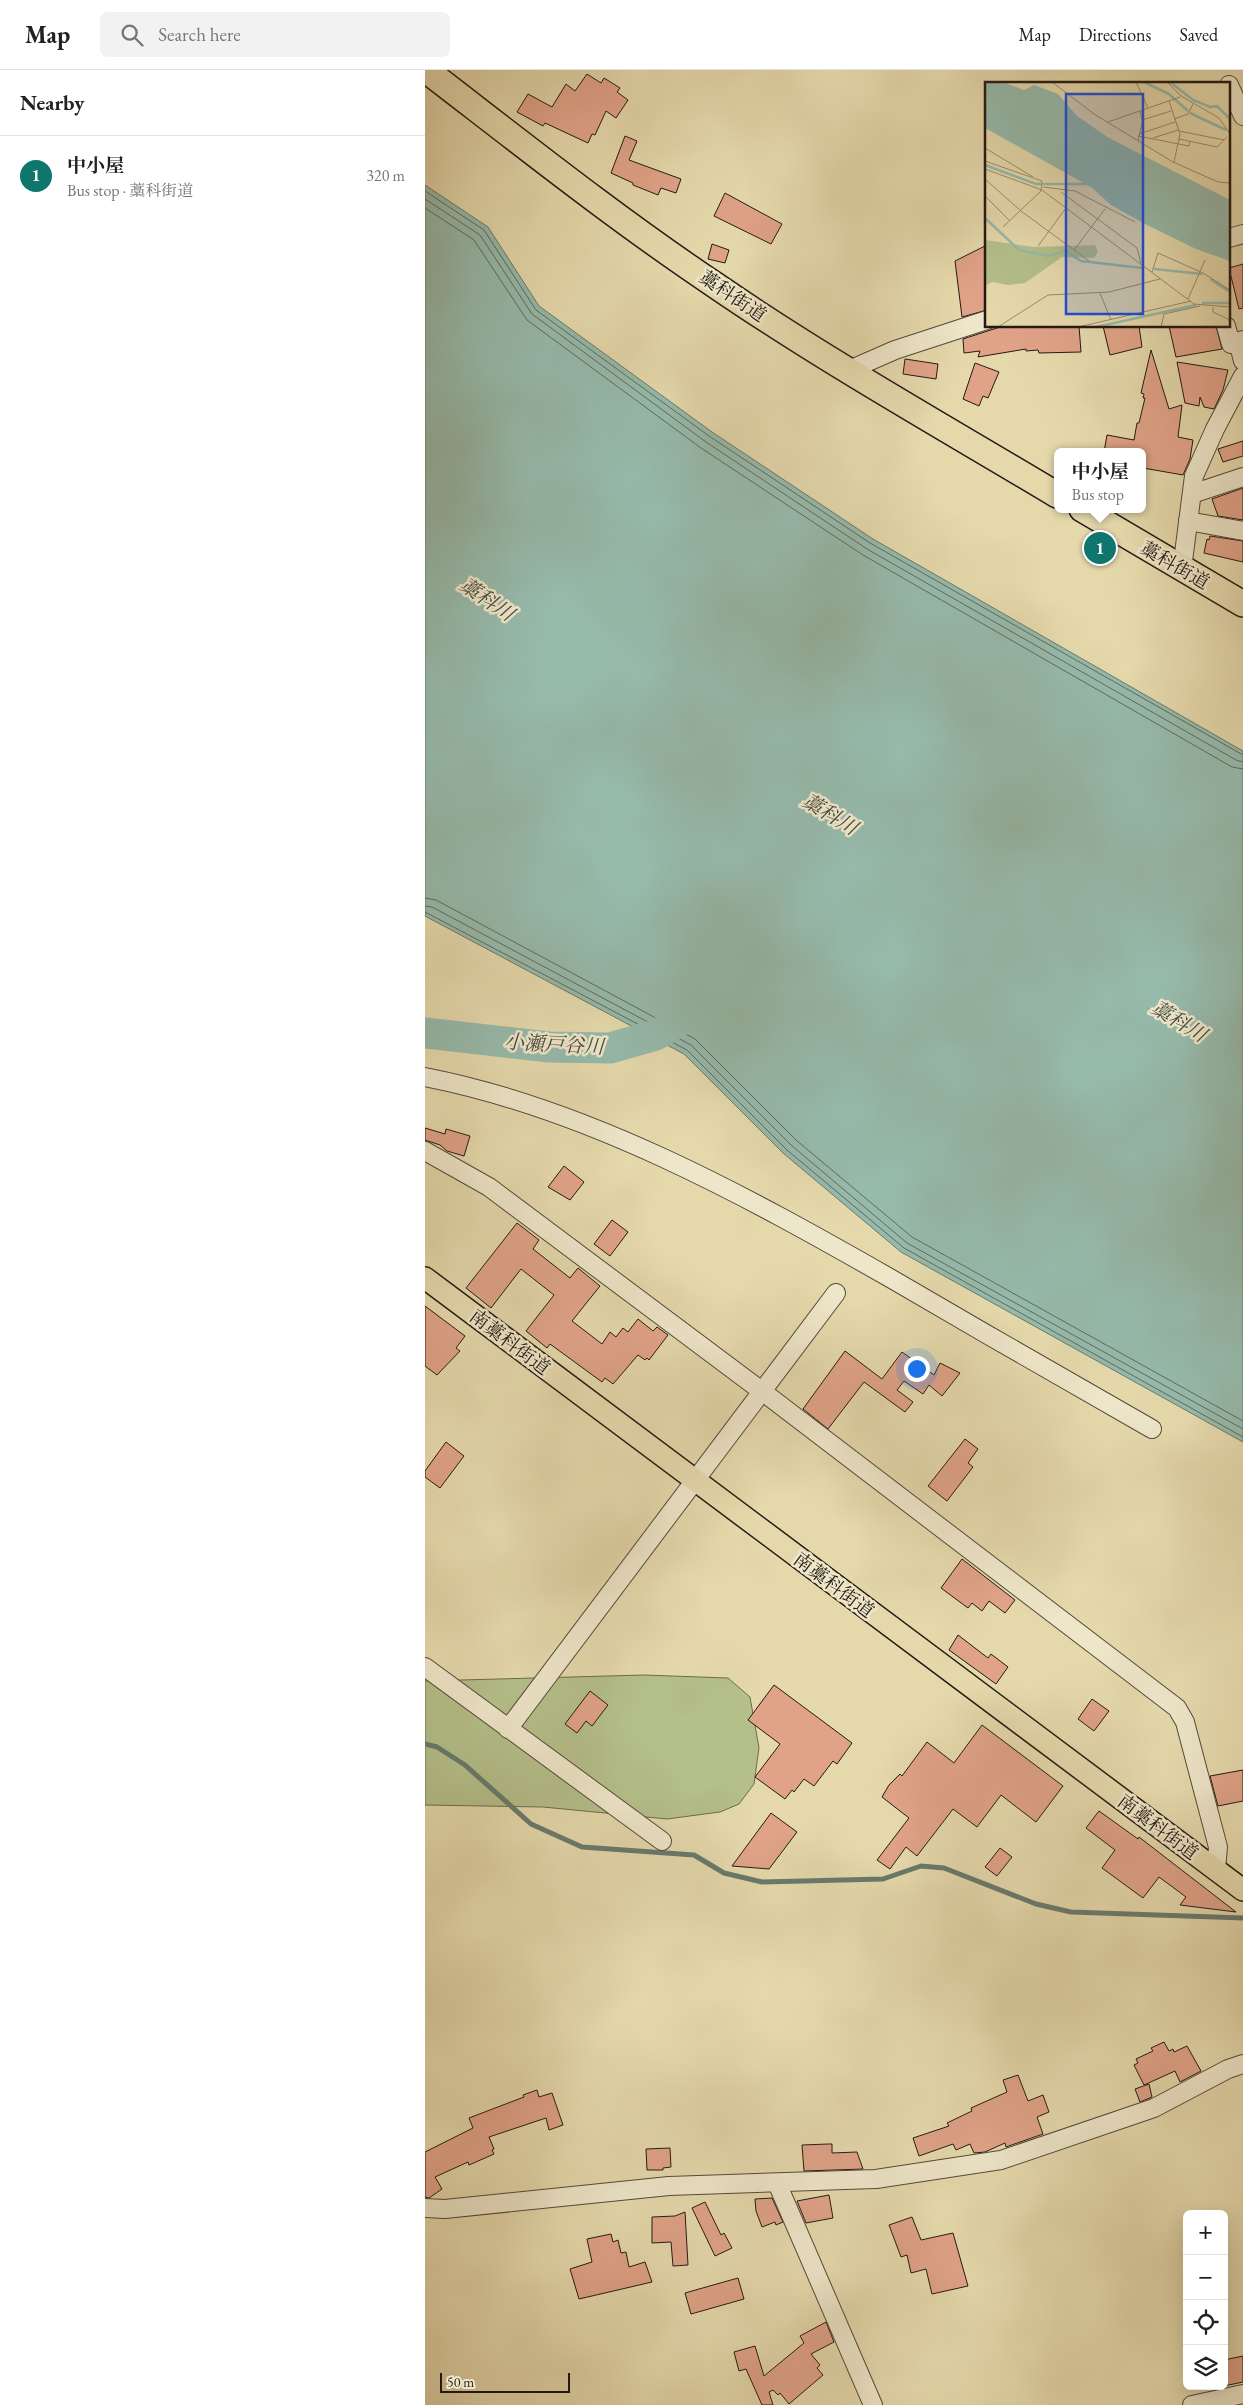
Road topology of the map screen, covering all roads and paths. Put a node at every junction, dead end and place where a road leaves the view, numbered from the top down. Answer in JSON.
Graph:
{"nodes":[{"id":1,"x":426,"y":70,"type":"edge"},
{"id":2,"x":1223,"y":70,"type":"edge"},
{"id":3,"x":1228,"y":82,"type":"edge"},
{"id":4,"x":1231,"y":89,"type":"edge"},
{"id":5,"x":1243,"y":116,"type":"edge"},
{"id":6,"x":985,"y":321,"type":"edge"},
{"id":7,"x":1227,"y":328,"type":"edge"},
{"id":8,"x":1241,"y":341,"type":"edge"},
{"id":9,"x":1243,"y":361,"type":"edge"},
{"id":10,"x":847,"y":371,"type":"junction"},
{"id":11,"x":1243,"y":376,"type":"edge"},
{"id":12,"x":1243,"y":477,"type":"edge"},
{"id":13,"x":1054,"y":493,"type":"edge"},
{"id":14,"x":1192,"y":494,"type":"junction"},
{"id":15,"x":1088,"y":513,"type":"edge"},
{"id":16,"x":1188,"y":521,"type":"junction"},
{"id":17,"x":1243,"y":531,"type":"edge"},
{"id":18,"x":1182,"y":569,"type":"junction"},
{"id":19,"x":1243,"y":604,"type":"edge"},
{"id":20,"x":425,"y":1077,"type":"edge"},
{"id":21,"x":425,"y":1150,"type":"edge"},
{"id":22,"x":425,"y":1278,"type":"edge"},
{"id":23,"x":836,"y":1293,"type":"dead end"},
{"id":24,"x":763,"y":1392,"type":"junction"},
{"id":25,"x":1152,"y":1429,"type":"dead end"},
{"id":26,"x":695,"y":1481,"type":"junction"},
{"id":27,"x":425,"y":1667,"type":"edge"},
{"id":28,"x":508,"y":1729,"type":"junction"},
{"id":29,"x":662,"y":1841,"type":"dead end"},
{"id":30,"x":1216,"y":1869,"type":"junction"},
{"id":31,"x":1243,"y":1890,"type":"edge"},
{"id":32,"x":1243,"y":2064,"type":"edge"},
{"id":33,"x":777,"y":2183,"type":"junction"},
{"id":34,"x":425,"y":2208,"type":"edge"},
{"id":35,"x":1243,"y":2394,"type":"edge"},
{"id":36,"x":873,"y":2405,"type":"edge"},
{"id":37,"x":1192,"y":2405,"type":"edge"}],
"edges":[{"from":1,"to":10,"type":"highway","name":"藁科街道"},
{"from":2,"to":3,"type":"street"},
{"from":4,"to":5,"type":"street"},
{"from":6,"to":10,"type":"street"},
{"from":7,"to":8,"type":"street"},
{"from":8,"to":9,"type":"street"},
{"from":10,"to":13,"type":"highway","name":"藁科街道"},
{"from":11,"to":14,"type":"street"},
{"from":12,"to":14,"type":"street"},
{"from":14,"to":16,"type":"street"},
{"from":15,"to":18,"type":"highway","name":"藁科街道"},
{"from":16,"to":17,"type":"street"},
{"from":16,"to":18,"type":"street"},
{"from":18,"to":19,"type":"highway","name":"藁科街道"},
{"from":20,"to":25,"type":"street"},
{"from":21,"to":24,"type":"street"},
{"from":22,"to":26,"type":"main road","name":"南藁科街道"},
{"from":23,"to":24,"type":"street"},
{"from":24,"to":26,"type":"street"},
{"from":24,"to":30,"type":"street"},
{"from":26,"to":28,"type":"street"},
{"from":26,"to":30,"type":"main road","name":"南藁科街道"},
{"from":27,"to":28,"type":"street"},
{"from":28,"to":29,"type":"street"},
{"from":30,"to":31,"type":"main road","name":"南藁科街道"},
{"from":32,"to":33,"type":"street"},
{"from":33,"to":34,"type":"street"},
{"from":33,"to":36,"type":"street"},
{"from":35,"to":37,"type":"street"}]}
